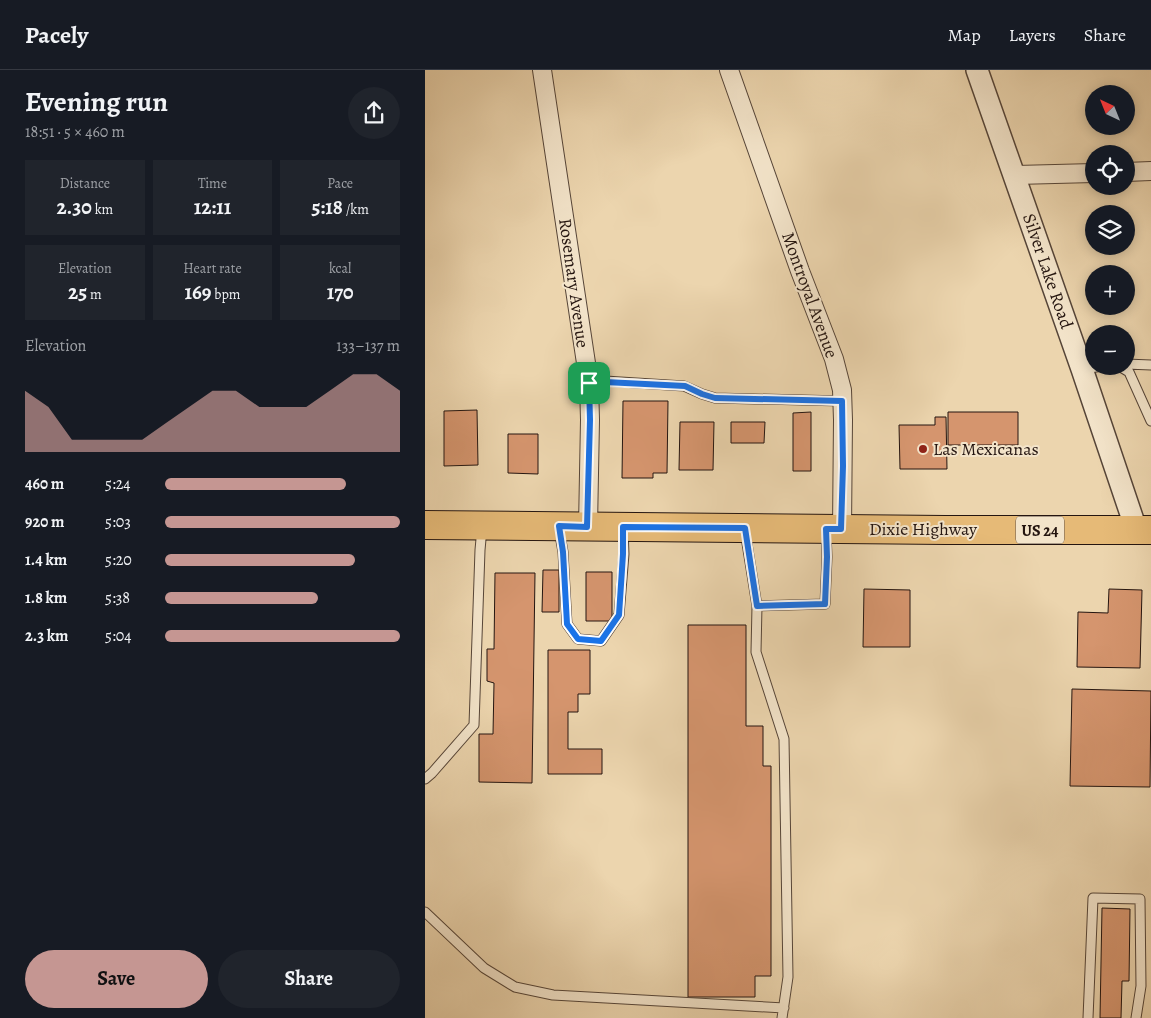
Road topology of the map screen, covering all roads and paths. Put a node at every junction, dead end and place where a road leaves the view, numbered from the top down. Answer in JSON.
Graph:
{"nodes":[{"id":1,"x":542,"y":70,"type":"edge"},
{"id":2,"x":729,"y":70,"type":"edge"},
{"id":3,"x":977,"y":70,"type":"edge"},
{"id":4,"x":1135,"y":172,"type":"edge"},
{"id":5,"x":1151,"y":172,"type":"edge"},
{"id":6,"x":1085,"y":173,"type":"edge"},
{"id":7,"x":1014,"y":175,"type":"junction"},
{"id":8,"x":1085,"y":348,"type":"edge"},
{"id":9,"x":1135,"y":364,"type":"edge"},
{"id":10,"x":1151,"y":365,"type":"edge"},
{"id":11,"x":1095,"y":375,"type":"edge"},
{"id":12,"x":1130,"y":375,"type":"edge"},
{"id":13,"x":589,"y":383,"type":"junction"},
{"id":14,"x":842,"y":401,"type":"junction"},
{"id":15,"x":1151,"y":421,"type":"edge"},
{"id":16,"x":425,"y":525,"type":"edge"},
{"id":17,"x":482,"y":525,"type":"junction"},
{"id":18,"x":559,"y":526,"type":"junction"},
{"id":19,"x":587,"y":527,"type":"junction"},
{"id":20,"x":623,"y":527,"type":"junction"},
{"id":21,"x":745,"y":528,"type":"junction"},
{"id":22,"x":834,"y":529,"type":"junction"},
{"id":23,"x":1143,"y":530,"type":"edge"},
{"id":24,"x":757,"y":606,"type":"junction"},
{"id":25,"x":425,"y":779,"type":"edge"},
{"id":26,"x":425,"y":912,"type":"edge"},
{"id":27,"x":784,"y":1008,"type":"junction"},
{"id":28,"x":782,"y":1018,"type":"edge"},
{"id":29,"x":1088,"y":1018,"type":"edge"},
{"id":30,"x":1136,"y":1018,"type":"edge"}],
"edges":[{"from":1,"to":13,"type":"street","name":"Rosemary Avenue"},
{"from":2,"to":14,"type":"street","name":"Montroyal Avenue"},
{"from":3,"to":7,"type":"street","name":"Silver Lake Road"},
{"from":4,"to":5,"type":"street"},
{"from":6,"to":7,"type":"street"},
{"from":7,"to":8,"type":"street","name":"Silver Lake Road"},
{"from":9,"to":10,"type":"lane"},
{"from":11,"to":23,"type":"street","name":"Silver Lake Road"},
{"from":12,"to":15,"type":"lane"},
{"from":13,"to":14,"type":"lane"},
{"from":13,"to":19,"type":"street","name":"Rosemary Avenue"},
{"from":14,"to":22,"type":"street","name":"Montroyal Avenue"},
{"from":16,"to":17,"type":"main road","name":"Dixie Highway","number":"US 24"},
{"from":17,"to":18,"type":"main road","name":"Dixie Highway","number":"US 24"},
{"from":17,"to":25,"type":"lane"},
{"from":18,"to":19,"type":"main road","name":"Dixie Highway","number":"US 24"},
{"from":18,"to":20,"type":"lane"},
{"from":19,"to":20,"type":"main road","name":"Dixie Highway","number":"US 24"},
{"from":20,"to":21,"type":"main road","name":"Dixie Highway","number":"US 24"},
{"from":21,"to":22,"type":"main road","name":"Dixie Highway","number":"US 24"},
{"from":21,"to":24,"type":"lane"},
{"from":22,"to":23,"type":"main road","name":"Dixie Highway","number":"US 24"},
{"from":22,"to":24,"type":"lane"},
{"from":24,"to":27,"type":"lane"},
{"from":26,"to":27,"type":"lane"},
{"from":27,"to":28,"type":"lane"},
{"from":29,"to":30,"type":"lane"}]}
